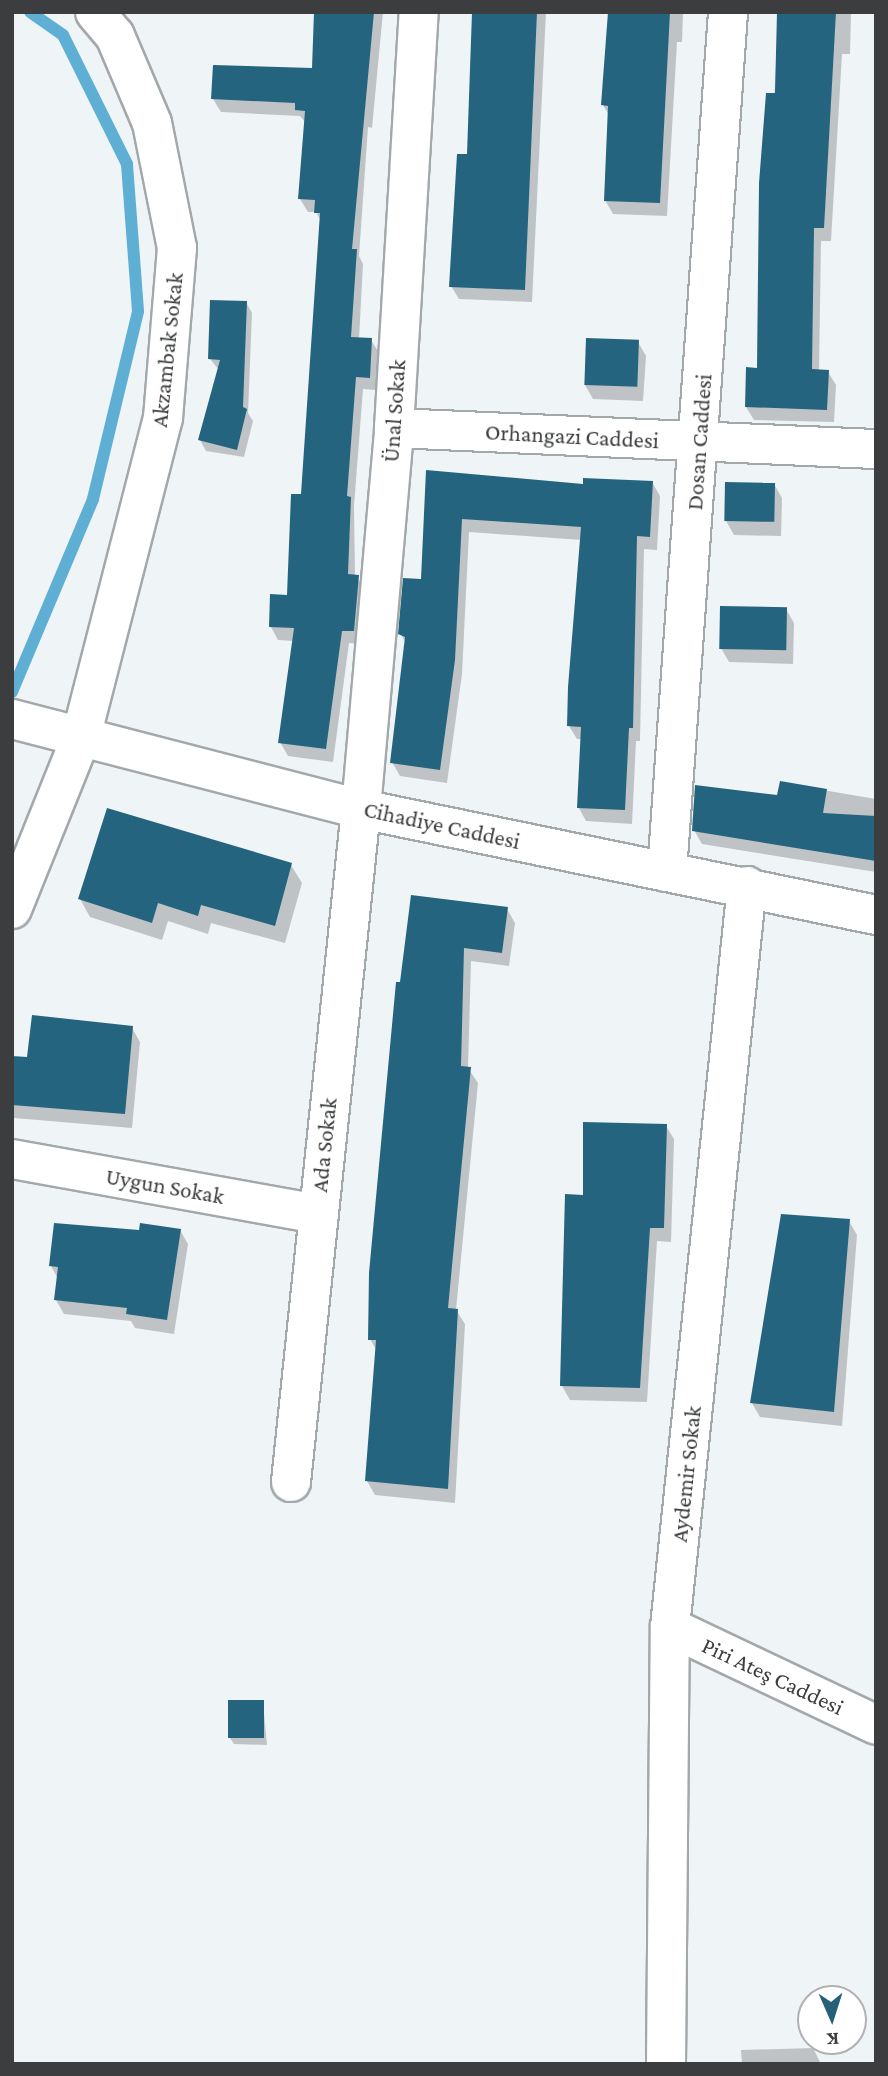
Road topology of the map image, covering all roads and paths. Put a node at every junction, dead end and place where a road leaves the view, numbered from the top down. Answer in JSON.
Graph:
{"nodes":[{"id":1,"x":419,"y":12,"type":"edge"},
{"id":2,"x":728,"y":12,"type":"edge"},
{"id":3,"x":109,"y":20,"type":"edge"},
{"id":4,"x":394,"y":428,"type":"junction"},
{"id":5,"x":699,"y":442,"type":"junction"},
{"id":6,"x":876,"y":449,"type":"edge"},
{"id":7,"x":12,"y":719,"type":"edge"},
{"id":8,"x":68,"y":734,"type":"junction"},
{"id":9,"x":361,"y":809,"type":"junction"},
{"id":10,"x":667,"y":872,"type":"junction"},
{"id":11,"x":747,"y":886,"type":"junction"},
{"id":12,"x":12,"y":909,"type":"edge"},
{"id":13,"x":876,"y":915,"type":"edge"},
{"id":14,"x":12,"y":1159,"type":"edge"},
{"id":15,"x":317,"y":1214,"type":"junction"},
{"id":16,"x":291,"y":1482,"type":"dead end"},
{"id":17,"x":670,"y":1627,"type":"junction"},
{"id":18,"x":876,"y":1725,"type":"edge"},
{"id":19,"x":666,"y":2064,"type":"edge"}],
"edges":[{"from":1,"to":4,"type":"street","name":"Ünal Sokak"},
{"from":2,"to":5,"type":"street","name":"Dosan Caddesi"},
{"from":3,"to":8,"type":"street","name":"Akzambak Sokak"},
{"from":4,"to":5,"type":"street","name":"Orhangazi Caddesi"},
{"from":4,"to":9,"type":"street","name":"Ünal Sokak"},
{"from":5,"to":6,"type":"street","name":"Orhangazi Caddesi"},
{"from":5,"to":10,"type":"street","name":"Dosan Caddesi"},
{"from":7,"to":8,"type":"street","name":"Cihadiye Caddesi"},
{"from":8,"to":9,"type":"street","name":"Cihadiye Caddesi"},
{"from":8,"to":12,"type":"street","name":"Akzambak Sokak"},
{"from":9,"to":10,"type":"street","name":"Cihadiye Caddesi"},
{"from":9,"to":15,"type":"street","name":"Ada Sokak"},
{"from":10,"to":11,"type":"street","name":"Cihadiye Caddesi"},
{"from":11,"to":13,"type":"street","name":"Cihadiye Caddesi"},
{"from":11,"to":17,"type":"street","name":"Aydemir Sokak"},
{"from":14,"to":15,"type":"street","name":"Uygun Sokak"},
{"from":15,"to":16,"type":"street","name":"Ada Sokak"},
{"from":17,"to":18,"type":"street","name":"Piri Ateş Caddesi"},
{"from":17,"to":19,"type":"street","name":"Aydemir Sokak"}]}
